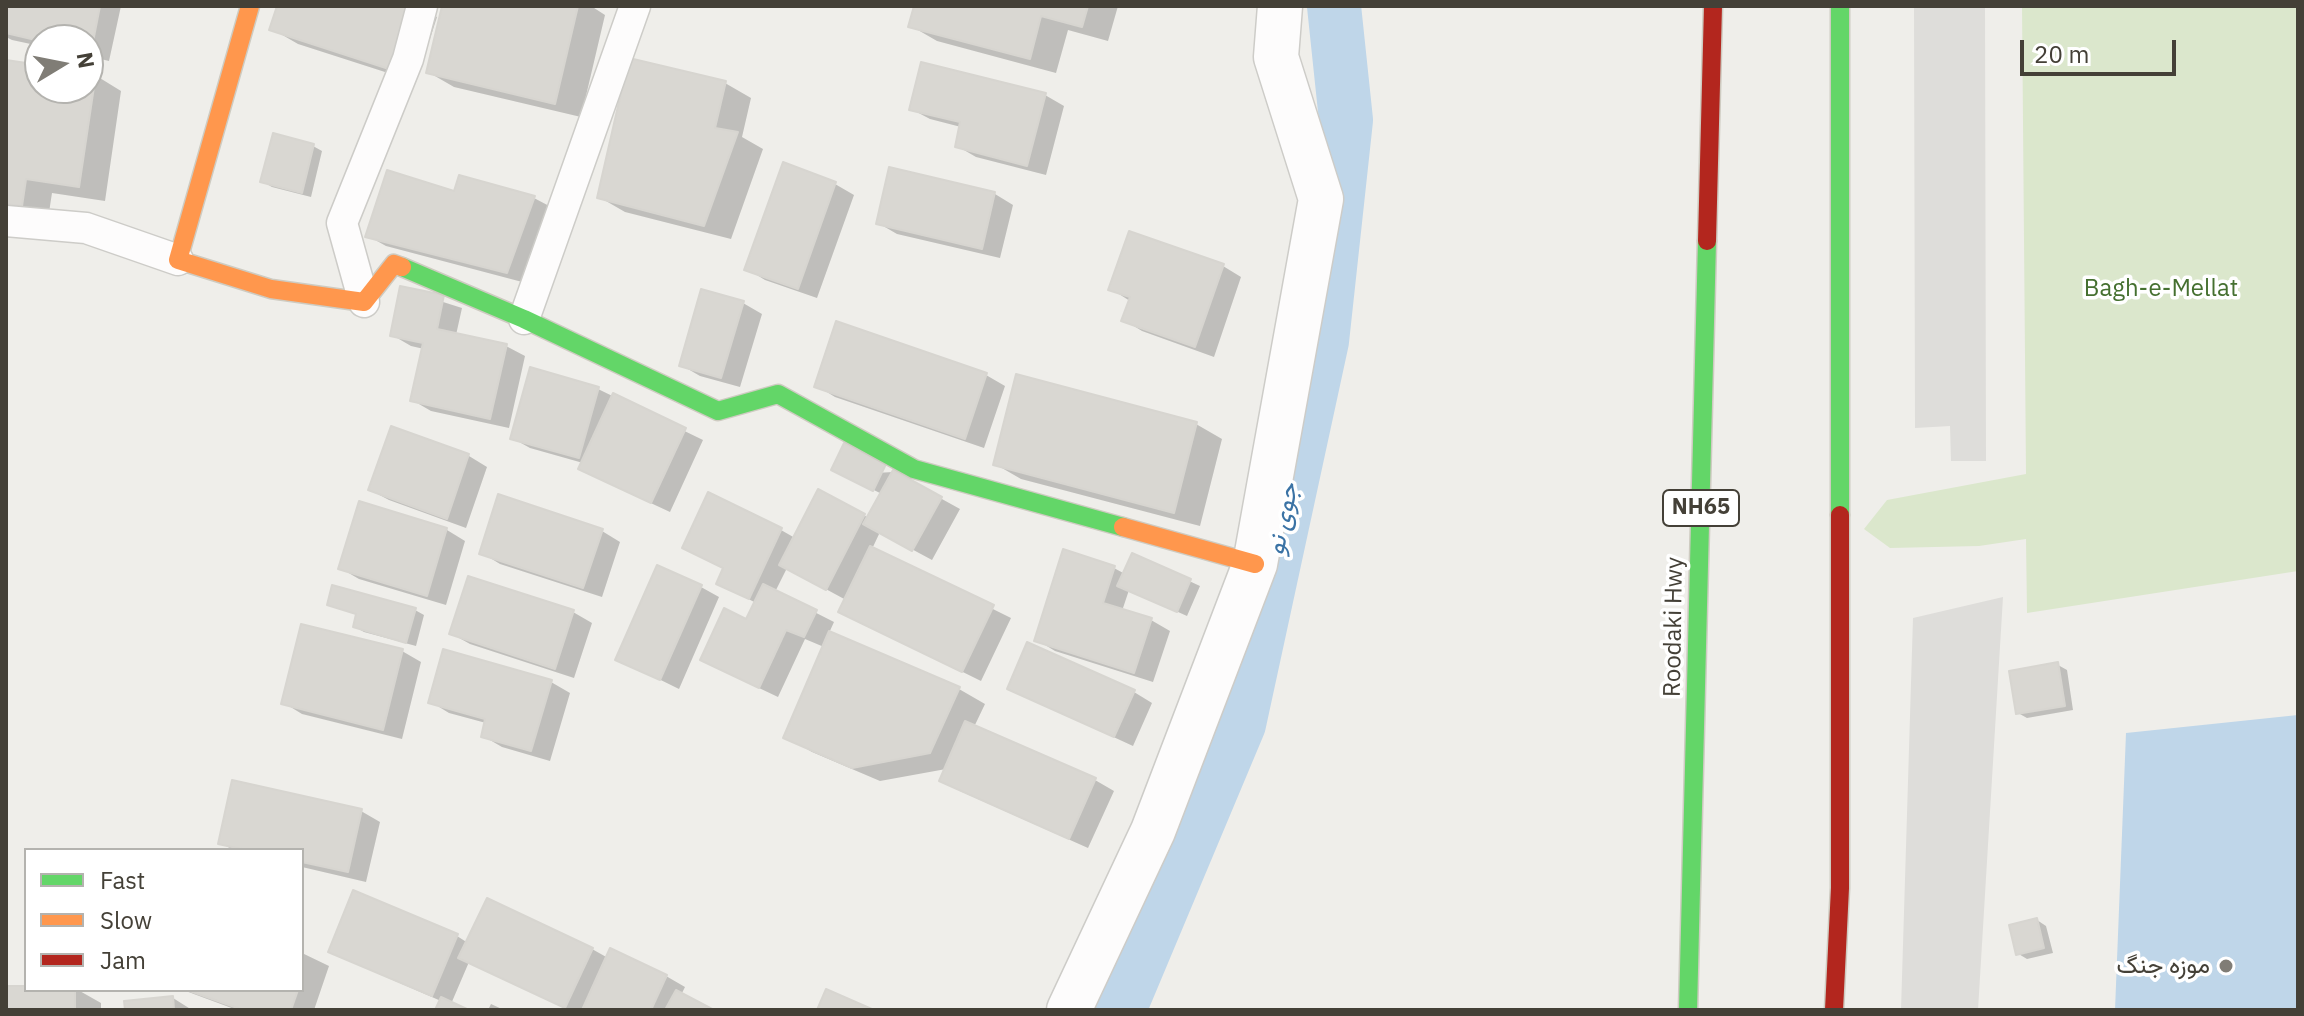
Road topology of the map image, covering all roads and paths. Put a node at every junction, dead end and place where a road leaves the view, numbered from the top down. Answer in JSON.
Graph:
{"nodes":[{"id":1,"x":250,"y":6,"type":"edge"},
{"id":2,"x":422,"y":6,"type":"edge"},
{"id":3,"x":635,"y":6,"type":"edge"},
{"id":4,"x":1280,"y":6,"type":"edge"},
{"id":5,"x":1713,"y":6,"type":"edge"},
{"id":6,"x":1840,"y":6,"type":"edge"},
{"id":7,"x":6,"y":221,"type":"edge"},
{"id":8,"x":178,"y":260,"type":"junction"},
{"id":9,"x":364,"y":302,"type":"junction"},
{"id":10,"x":524,"y":319,"type":"junction"},
{"id":11,"x":1255,"y":564,"type":"junction"},
{"id":12,"x":1069,"y":1010,"type":"edge"},
{"id":13,"x":1688,"y":1010,"type":"edge"},
{"id":14,"x":1834,"y":1010,"type":"edge"}],
"edges":[{"from":1,"to":8,"type":"main road"},
{"from":2,"to":9,"type":"lane"},
{"from":3,"to":10,"type":"lane"},
{"from":4,"to":11,"type":"street"},
{"from":5,"to":13,"type":"main road","name":"Roodaki Hwy","number":"NH65"},
{"from":6,"to":14,"type":"main road"},
{"from":7,"to":8,"type":"lane"},
{"from":8,"to":9,"type":"main road"},
{"from":9,"to":10,"type":"main road"},
{"from":10,"to":11,"type":"main road"},
{"from":11,"to":12,"type":"street"}]}
